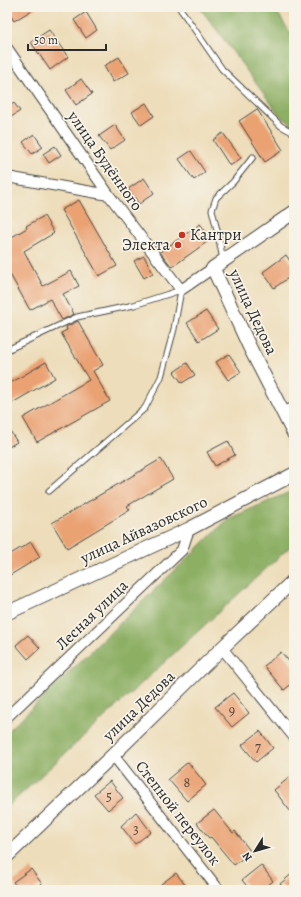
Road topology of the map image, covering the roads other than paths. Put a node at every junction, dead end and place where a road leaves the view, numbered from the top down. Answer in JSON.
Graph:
{"nodes":[{"id":1,"x":179,"y":7,"type":"edge"},
{"id":2,"x":7,"y":48,"type":"edge"},
{"id":3,"x":294,"y":133,"type":"edge"},
{"id":4,"x":253,"y":157,"type":"dead end"},
{"id":5,"x":7,"y":177,"type":"edge"},
{"id":6,"x":109,"y":195,"type":"junction"},
{"id":7,"x":294,"y":212,"type":"edge"},
{"id":8,"x":218,"y":264,"type":"junction"},
{"id":9,"x":181,"y":290,"type":"junction"},
{"id":10,"x":7,"y":350,"type":"edge"},
{"id":11,"x":288,"y":408,"type":"edge"},
{"id":12,"x":294,"y":434,"type":"edge"},
{"id":13,"x":294,"y":474,"type":"edge"},
{"id":14,"x":49,"y":490,"type":"dead end"},
{"id":15,"x":189,"y":530,"type":"junction"},
{"id":16,"x":294,"y":580,"type":"edge"},
{"id":17,"x":7,"y":613,"type":"edge"},
{"id":18,"x":222,"y":648,"type":"junction"},
{"id":19,"x":7,"y":717,"type":"edge"},
{"id":20,"x":294,"y":737,"type":"edge"},
{"id":21,"x":114,"y":755,"type":"junction"},
{"id":22,"x":7,"y":856,"type":"edge"},
{"id":23,"x":219,"y":890,"type":"edge"}],
"edges":[{"from":1,"to":3,"type":"lane"},
{"from":2,"to":6,"type":"street","name":"улица Будённого"},
{"from":4,"to":8,"type":"lane"},
{"from":5,"to":6,"type":"street"},
{"from":6,"to":9,"type":"street","name":"улица Будённого"},
{"from":7,"to":8,"type":"street"},
{"from":8,"to":9,"type":"street"},
{"from":8,"to":11,"type":"street","name":"улица Дедова"},
{"from":9,"to":10,"type":"lane"},
{"from":9,"to":14,"type":"lane"},
{"from":11,"to":12,"type":"street","name":"улица Дедова"},
{"from":13,"to":15,"type":"street","name":"улица Айвазовского"},
{"from":15,"to":17,"type":"street","name":"улица Айвазовского"},
{"from":15,"to":19,"type":"street","name":"Лесная улица"},
{"from":16,"to":18,"type":"street","name":"улица Дедова"},
{"from":18,"to":20,"type":"street"},
{"from":18,"to":21,"type":"street","name":"улица Дедова"},
{"from":21,"to":22,"type":"street","name":"улица Дедова"},
{"from":21,"to":23,"type":"street","name":"Степной переулок"}]}
